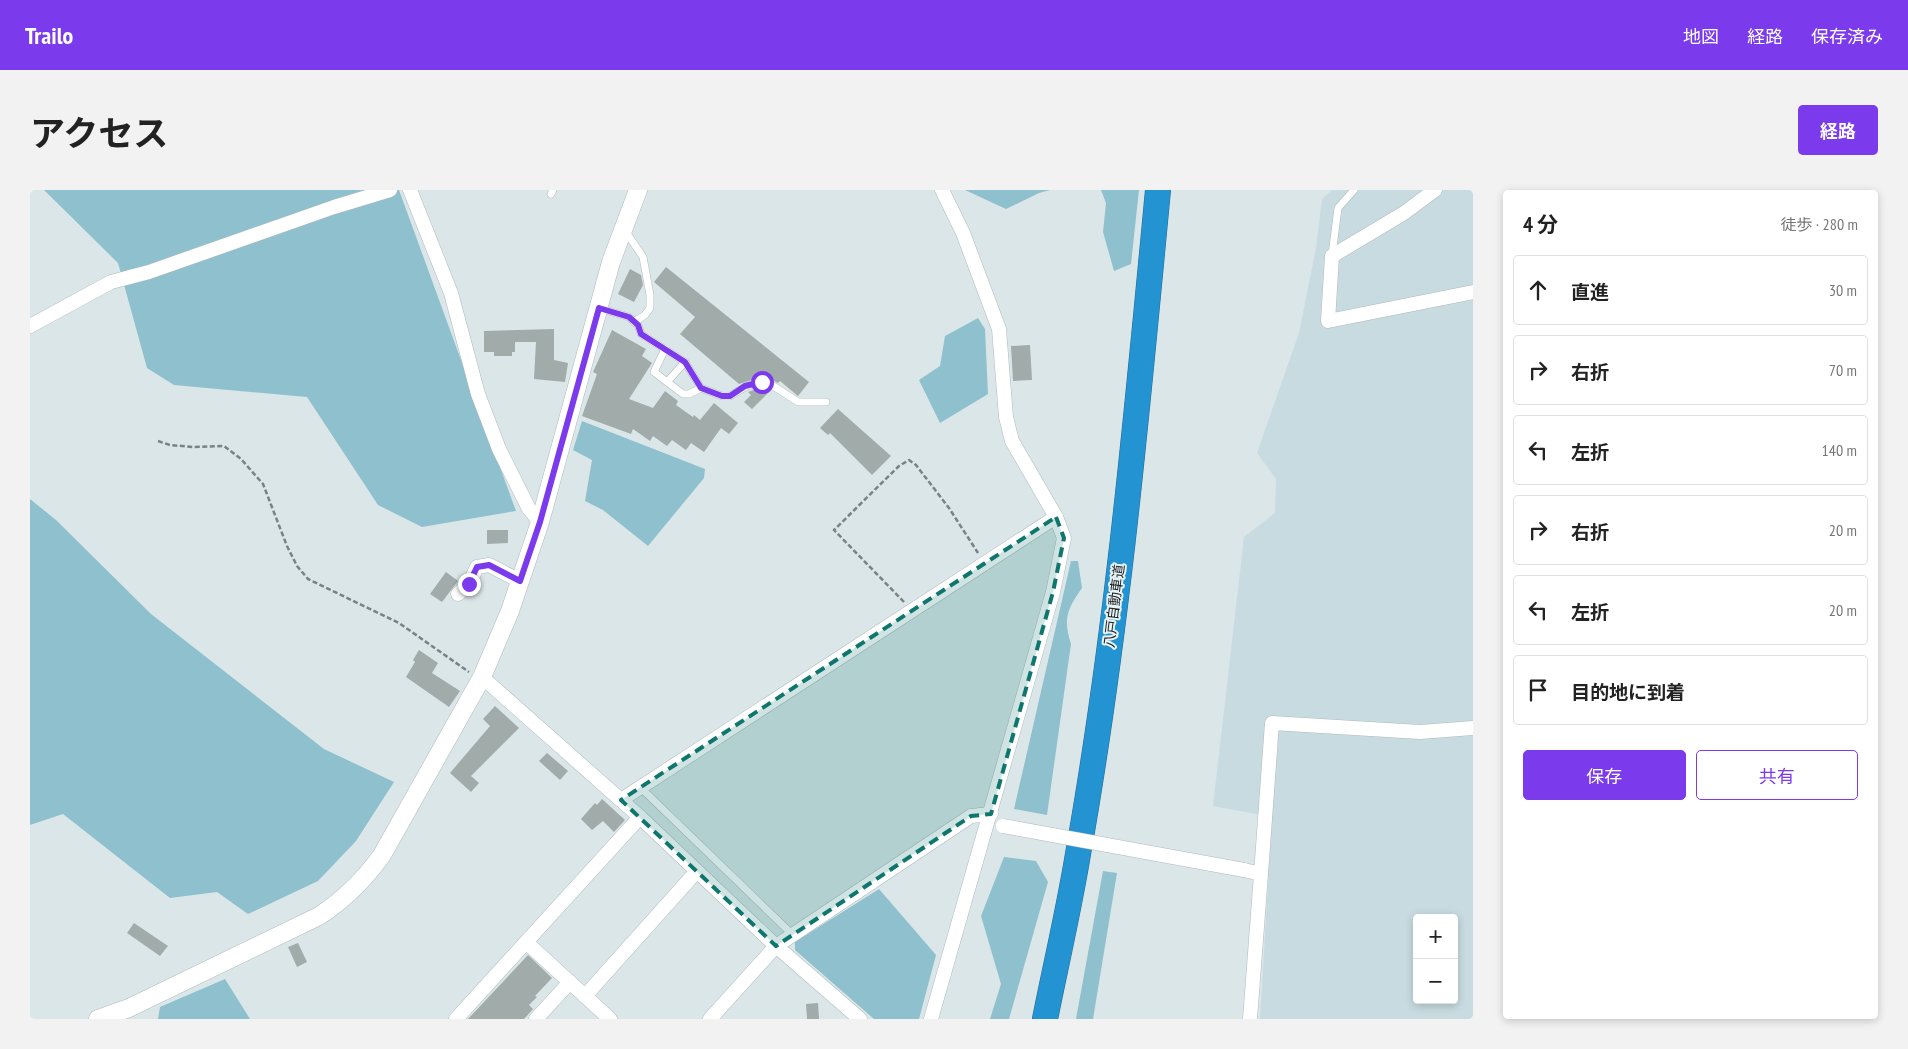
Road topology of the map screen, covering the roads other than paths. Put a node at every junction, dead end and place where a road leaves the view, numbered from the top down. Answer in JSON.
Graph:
{"nodes":[{"id":1,"x":390,"y":190,"type":"edge"},
{"id":2,"x":410,"y":190,"type":"edge"},
{"id":3,"x":638,"y":190,"type":"edge"},
{"id":4,"x":942,"y":190,"type":"edge"},
{"id":5,"x":1158,"y":190,"type":"edge"},
{"id":6,"x":1354,"y":190,"type":"edge"},
{"id":7,"x":1435,"y":190,"type":"edge"},
{"id":8,"x":624,"y":229,"type":"junction"},
{"id":9,"x":1332,"y":256,"type":"junction"},
{"id":10,"x":1473,"y":292,"type":"edge"},
{"id":11,"x":599,"y":308,"type":"junction"},
{"id":12,"x":634,"y":322,"type":"junction"},
{"id":13,"x":30,"y":326,"type":"edge"},
{"id":14,"x":664,"y":350,"type":"junction"},
{"id":15,"x":685,"y":362,"type":"junction"},
{"id":16,"x":668,"y":382,"type":"junction"},
{"id":17,"x":701,"y":388,"type":"junction"},
{"id":18,"x":826,"y":402,"type":"dead end"},
{"id":19,"x":1056,"y":517,"type":"junction"},
{"id":20,"x":540,"y":522,"type":"junction"},
{"id":21,"x":520,"y":581,"type":"junction"},
{"id":22,"x":458,"y":594,"type":"dead end"},
{"id":23,"x":482,"y":677,"type":"junction"},
{"id":24,"x":1473,"y":728,"type":"edge"},
{"id":25,"x":641,"y":788,"type":"junction"},
{"id":26,"x":621,"y":800,"type":"junction"},
{"id":27,"x":640,"y":817,"type":"junction"},
{"id":28,"x":989,"y":819,"type":"junction"},
{"id":29,"x":697,"y":870,"type":"junction"},
{"id":30,"x":1261,"y":874,"type":"junction"},
{"id":31,"x":793,"y":935,"type":"junction"},
{"id":32,"x":526,"y":942,"type":"junction"},
{"id":33,"x":776,"y":946,"type":"junction"},
{"id":34,"x":570,"y":982,"type":"junction"},
{"id":35,"x":585,"y":996,"type":"junction"},
{"id":36,"x":132,"y":1013,"type":"edge"},
{"id":37,"x":98,"y":1019,"type":"edge"},
{"id":38,"x":456,"y":1019,"type":"edge"},
{"id":39,"x":536,"y":1019,"type":"edge"},
{"id":40,"x":610,"y":1019,"type":"edge"},
{"id":41,"x":710,"y":1019,"type":"edge"},
{"id":42,"x":860,"y":1019,"type":"edge"},
{"id":43,"x":931,"y":1019,"type":"edge"},
{"id":44,"x":1045,"y":1019,"type":"edge"},
{"id":45,"x":1250,"y":1019,"type":"edge"}],
"edges":[{"from":1,"to":13,"type":"street"},
{"from":2,"to":20,"type":"street"},
{"from":3,"to":8,"type":"street"},
{"from":4,"to":19,"type":"street"},
{"from":5,"to":44,"type":"highway","name":"八戸自動車道"},
{"from":6,"to":9,"type":"lane"},
{"from":7,"to":9,"type":"street"},
{"from":8,"to":11,"type":"street"},
{"from":8,"to":12,"type":"lane"},
{"from":9,"to":10,"type":"street"},
{"from":11,"to":12,"type":"lane"},
{"from":11,"to":20,"type":"street"},
{"from":12,"to":14,"type":"lane"},
{"from":14,"to":15,"type":"lane"},
{"from":14,"to":16,"type":"lane"},
{"from":15,"to":16,"type":"lane"},
{"from":15,"to":17,"type":"lane"},
{"from":16,"to":17,"type":"lane"},
{"from":17,"to":18,"type":"lane"},
{"from":19,"to":25,"type":"street"},
{"from":19,"to":28,"type":"street"},
{"from":20,"to":21,"type":"street"},
{"from":21,"to":22,"type":"street"},
{"from":21,"to":23,"type":"street"},
{"from":23,"to":26,"type":"street"},
{"from":23,"to":36,"type":"street"},
{"from":24,"to":30,"type":"street"},
{"from":25,"to":26,"type":"street"},
{"from":25,"to":31,"type":"lane"},
{"from":26,"to":27,"type":"street"},
{"from":27,"to":29,"type":"street"},
{"from":27,"to":32,"type":"street"},
{"from":28,"to":30,"type":"street","bridge":true},
{"from":28,"to":31,"type":"street"},
{"from":28,"to":43,"type":"street"},
{"from":29,"to":33,"type":"street"},
{"from":29,"to":35,"type":"street"},
{"from":30,"to":45,"type":"street"},
{"from":31,"to":33,"type":"street"},
{"from":32,"to":34,"type":"street"},
{"from":32,"to":38,"type":"street"},
{"from":33,"to":41,"type":"street"},
{"from":33,"to":42,"type":"street"},
{"from":34,"to":35,"type":"street"},
{"from":34,"to":39,"type":"street"},
{"from":35,"to":40,"type":"street"},
{"from":36,"to":37,"type":"street"}]}
